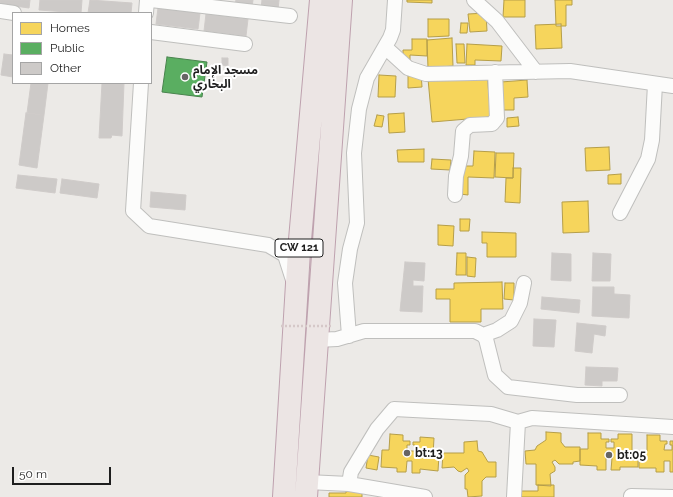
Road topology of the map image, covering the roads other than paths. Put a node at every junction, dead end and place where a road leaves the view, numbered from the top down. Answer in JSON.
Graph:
{"nodes":[{"id":1,"x":148,"y":0,"type":"edge"},
{"id":2,"x":151,"y":0,"type":"edge"},
{"id":3,"x":321,"y":0,"type":"edge"},
{"id":4,"x":341,"y":0,"type":"edge"},
{"id":5,"x":395,"y":0,"type":"edge"},
{"id":6,"x":474,"y":0,"type":"edge"},
{"id":7,"x":0,"y":11,"type":"edge"},
{"id":8,"x":146,"y":12,"type":"edge"},
{"id":9,"x":12,"y":13,"type":"edge"},
{"id":10,"x":290,"y":16,"type":"dead end"},
{"id":11,"x":152,"y":32,"type":"edge"},
{"id":12,"x":246,"y":44,"type":"dead end"},
{"id":13,"x":385,"y":47,"type":"junction"},
{"id":14,"x":495,"y":72,"type":"junction"},
{"id":15,"x":536,"y":72,"type":"junction"},
{"id":16,"x":141,"y":84,"type":"edge"},
{"id":17,"x":655,"y":84,"type":"junction"},
{"id":18,"x":673,"y":86,"type":"edge"},
{"id":19,"x":455,"y":195,"type":"dead end"},
{"id":20,"x":620,"y":213,"type":"dead end"},
{"id":21,"x":524,"y":283,"type":"dead end"},
{"id":22,"x":296,"y":292,"type":"junction"},
{"id":23,"x":325,"y":333,"type":"junction"},
{"id":24,"x":483,"y":335,"type":"junction"},
{"id":25,"x":349,"y":336,"type":"junction"},
{"id":26,"x":620,"y":395,"type":"dead end"},
{"id":27,"x":518,"y":422,"type":"junction"},
{"id":28,"x":673,"y":427,"type":"edge"},
{"id":29,"x":349,"y":484,"type":"junction"},
{"id":30,"x":306,"y":490,"type":"edge"},
{"id":31,"x":631,"y":496,"type":"dead end"},
{"id":32,"x":284,"y":497,"type":"edge"},
{"id":33,"x":425,"y":497,"type":"edge"},
{"id":34,"x":514,"y":497,"type":"edge"},
{"id":35,"x":673,"y":497,"type":"edge"}],
"edges":[{"from":1,"to":8,"type":"street"},
{"from":2,"to":10,"type":"street"},
{"from":3,"to":22,"type":"highway","number":"CW 121"},
{"from":4,"to":23,"type":"highway"},
{"from":5,"to":13,"type":"street"},
{"from":6,"to":15,"type":"street"},
{"from":7,"to":9,"type":"street"},
{"from":11,"to":12,"type":"street"},
{"from":13,"to":14,"type":"street"},
{"from":13,"to":25,"type":"street"},
{"from":14,"to":15,"type":"street"},
{"from":14,"to":19,"type":"street"},
{"from":15,"to":17,"type":"street"},
{"from":16,"to":22,"type":"street"},
{"from":17,"to":18,"type":"street"},
{"from":17,"to":20,"type":"street"},
{"from":21,"to":24,"type":"street"},
{"from":22,"to":32,"type":"highway","number":"CW 121"},
{"from":23,"to":25,"type":"street"},
{"from":23,"to":30,"type":"highway"},
{"from":24,"to":25,"type":"street"},
{"from":24,"to":26,"type":"street"},
{"from":27,"to":28,"type":"street"},
{"from":27,"to":29,"type":"street"},
{"from":27,"to":34,"type":"street"},
{"from":29,"to":30,"type":"street"},
{"from":29,"to":33,"type":"street"},
{"from":31,"to":35,"type":"street"}]}
